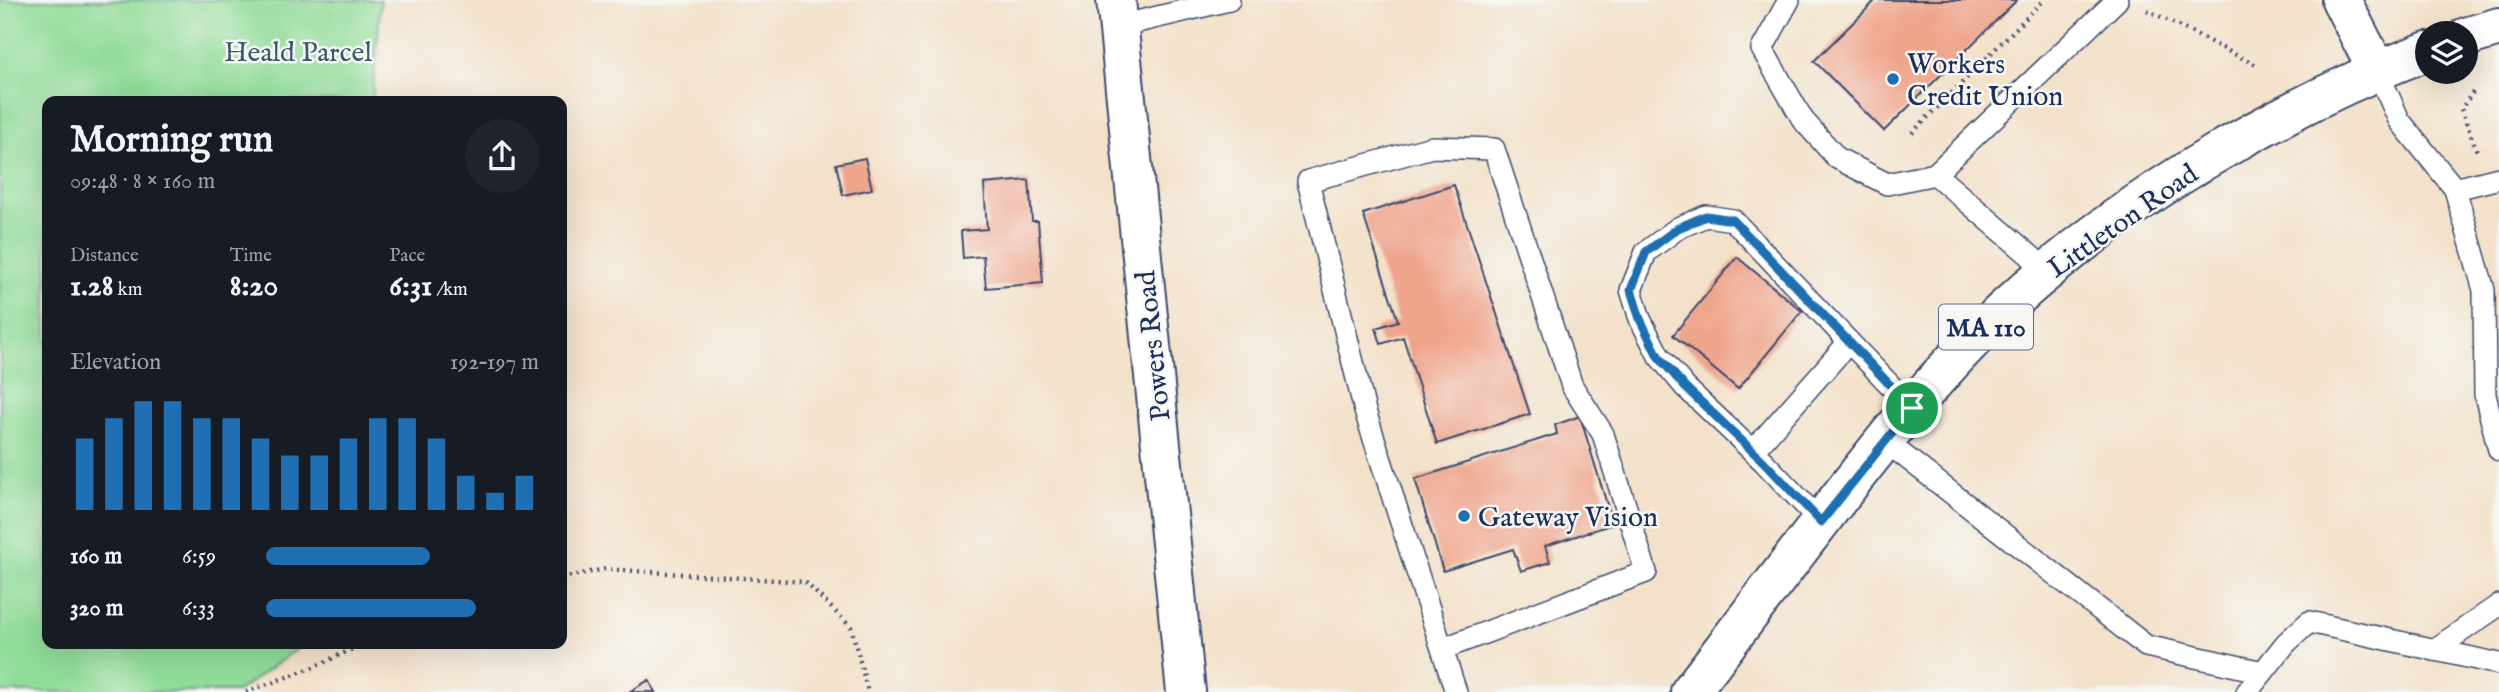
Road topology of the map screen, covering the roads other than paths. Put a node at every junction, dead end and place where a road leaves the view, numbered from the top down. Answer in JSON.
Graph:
{"nodes":[{"id":1,"x":1229,"y":0,"type":"edge"},
{"id":2,"x":1789,"y":0,"type":"edge"},
{"id":3,"x":2341,"y":0,"type":"edge"},
{"id":4,"x":2114,"y":1,"type":"edge"},
{"id":5,"x":1118,"y":13,"type":"edge"},
{"id":6,"x":2499,"y":27,"type":"edge"},
{"id":7,"x":2478,"y":33,"type":"edge"},
{"id":8,"x":2415,"y":56,"type":"edge"},
{"id":9,"x":2377,"y":70,"type":"junction"},
{"id":10,"x":1935,"y":174,"type":"junction"},
{"id":11,"x":2499,"y":178,"type":"edge"},
{"id":12,"x":2455,"y":190,"type":"junction"},
{"id":13,"x":2048,"y":271,"type":"junction"},
{"id":14,"x":1849,"y":342,"type":"junction"},
{"id":15,"x":1912,"y":408,"type":"junction"},
{"id":16,"x":1884,"y":440,"type":"junction"},
{"id":17,"x":2499,"y":450,"type":"edge"},
{"id":18,"x":1753,"y":451,"type":"junction"},
{"id":19,"x":1821,"y":522,"type":"junction"},
{"id":20,"x":2499,"y":605,"type":"edge"},
{"id":21,"x":1442,"y":649,"type":"junction"},
{"id":22,"x":2434,"y":650,"type":"junction"},
{"id":23,"x":2499,"y":664,"type":"edge"},
{"id":24,"x":2263,"y":672,"type":"junction"},
{"id":25,"x":1186,"y":692,"type":"edge"},
{"id":26,"x":1456,"y":692,"type":"edge"},
{"id":27,"x":1690,"y":692,"type":"edge"},
{"id":28,"x":2247,"y":692,"type":"edge"}],
"edges":[{"from":1,"to":5,"type":"lane"},
{"from":2,"to":10,"type":"lane"},
{"from":3,"to":9,"type":"main road"},
{"from":4,"to":10,"type":"lane"},
{"from":5,"to":25,"type":"main road","name":"Powers Road"},
{"from":6,"to":7,"type":"main road"},
{"from":8,"to":9,"type":"main road","name":"Littleton Road","number":"MA 110"},
{"from":9,"to":12,"type":"lane"},
{"from":9,"to":13,"type":"main road","name":"Littleton Road","number":"MA 110"},
{"from":10,"to":13,"type":"lane"},
{"from":11,"to":12,"type":"lane"},
{"from":12,"to":17,"type":"lane"},
{"from":13,"to":15,"type":"main road","name":"Littleton Road","number":"MA 110"},
{"from":14,"to":15,"type":"lane"},
{"from":14,"to":18,"type":"lane"},
{"from":14,"to":18,"type":"lane"},
{"from":15,"to":16,"type":"main road","name":"Littleton Road","number":"MA 110"},
{"from":16,"to":19,"type":"main road","name":"Littleton Road","number":"MA 110"},
{"from":16,"to":24,"type":"lane"},
{"from":18,"to":19,"type":"lane"},
{"from":19,"to":27,"type":"main road","name":"Littleton Road","number":"MA 110"},
{"from":20,"to":22,"type":"lane"},
{"from":21,"to":21,"type":"lane"},
{"from":21,"to":26,"type":"lane"},
{"from":22,"to":23,"type":"lane"},
{"from":22,"to":24,"type":"lane"},
{"from":24,"to":28,"type":"lane"}]}
